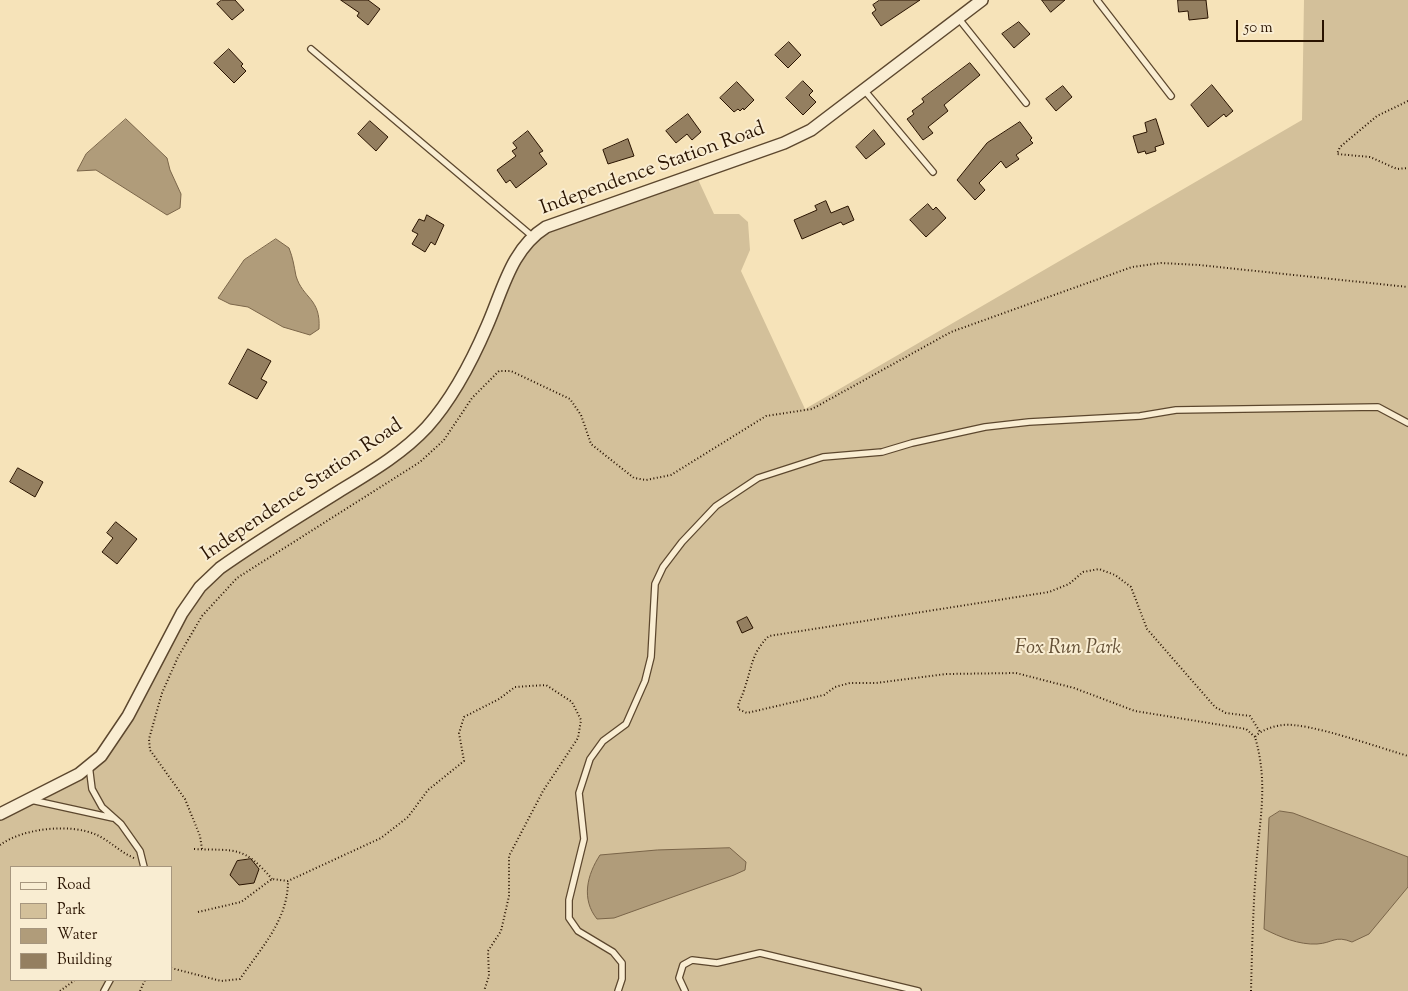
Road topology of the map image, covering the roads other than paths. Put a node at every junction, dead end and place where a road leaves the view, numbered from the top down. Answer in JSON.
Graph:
{"nodes":[{"id":1,"x":982,"y":0,"type":"edge"},
{"id":2,"x":1097,"y":0,"type":"edge"},
{"id":3,"x":959,"y":19,"type":"junction"},
{"id":4,"x":311,"y":48,"type":"dead end"},
{"id":5,"x":865,"y":91,"type":"junction"},
{"id":6,"x":1171,"y":96,"type":"dead end"},
{"id":7,"x":1026,"y":103,"type":"dead end"},
{"id":8,"x":933,"y":172,"type":"dead end"},
{"id":9,"x":532,"y":236,"type":"junction"},
{"id":10,"x":1408,"y":422,"type":"edge"},
{"id":11,"x":89,"y":765,"type":"junction"},
{"id":12,"x":29,"y":800,"type":"junction"},
{"id":13,"x":0,"y":814,"type":"edge"},
{"id":14,"x":115,"y":818,"type":"junction"},
{"id":15,"x":144,"y":864,"type":"edge"},
{"id":16,"x":618,"y":991,"type":"edge"},
{"id":17,"x":686,"y":991,"type":"edge"},
{"id":18,"x":918,"y":991,"type":"edge"}],
"edges":[{"from":1,"to":3,"type":"street","name":"Independence Station Road"},
{"from":2,"to":6,"type":"lane"},
{"from":3,"to":5,"type":"street","name":"Independence Station Road"},
{"from":3,"to":7,"type":"lane"},
{"from":4,"to":9,"type":"lane"},
{"from":5,"to":8,"type":"lane"},
{"from":5,"to":9,"type":"street","name":"Independence Station Road"},
{"from":9,"to":11,"type":"street","name":"Independence Station Road"},
{"from":10,"to":16,"type":"lane"},
{"from":11,"to":12,"type":"street","name":"Independence Station Road"},
{"from":11,"to":14,"type":"lane"},
{"from":12,"to":13,"type":"street","name":"Independence Station Road"},
{"from":12,"to":14,"type":"lane"},
{"from":14,"to":15,"type":"lane"},
{"from":17,"to":18,"type":"lane"}]}
